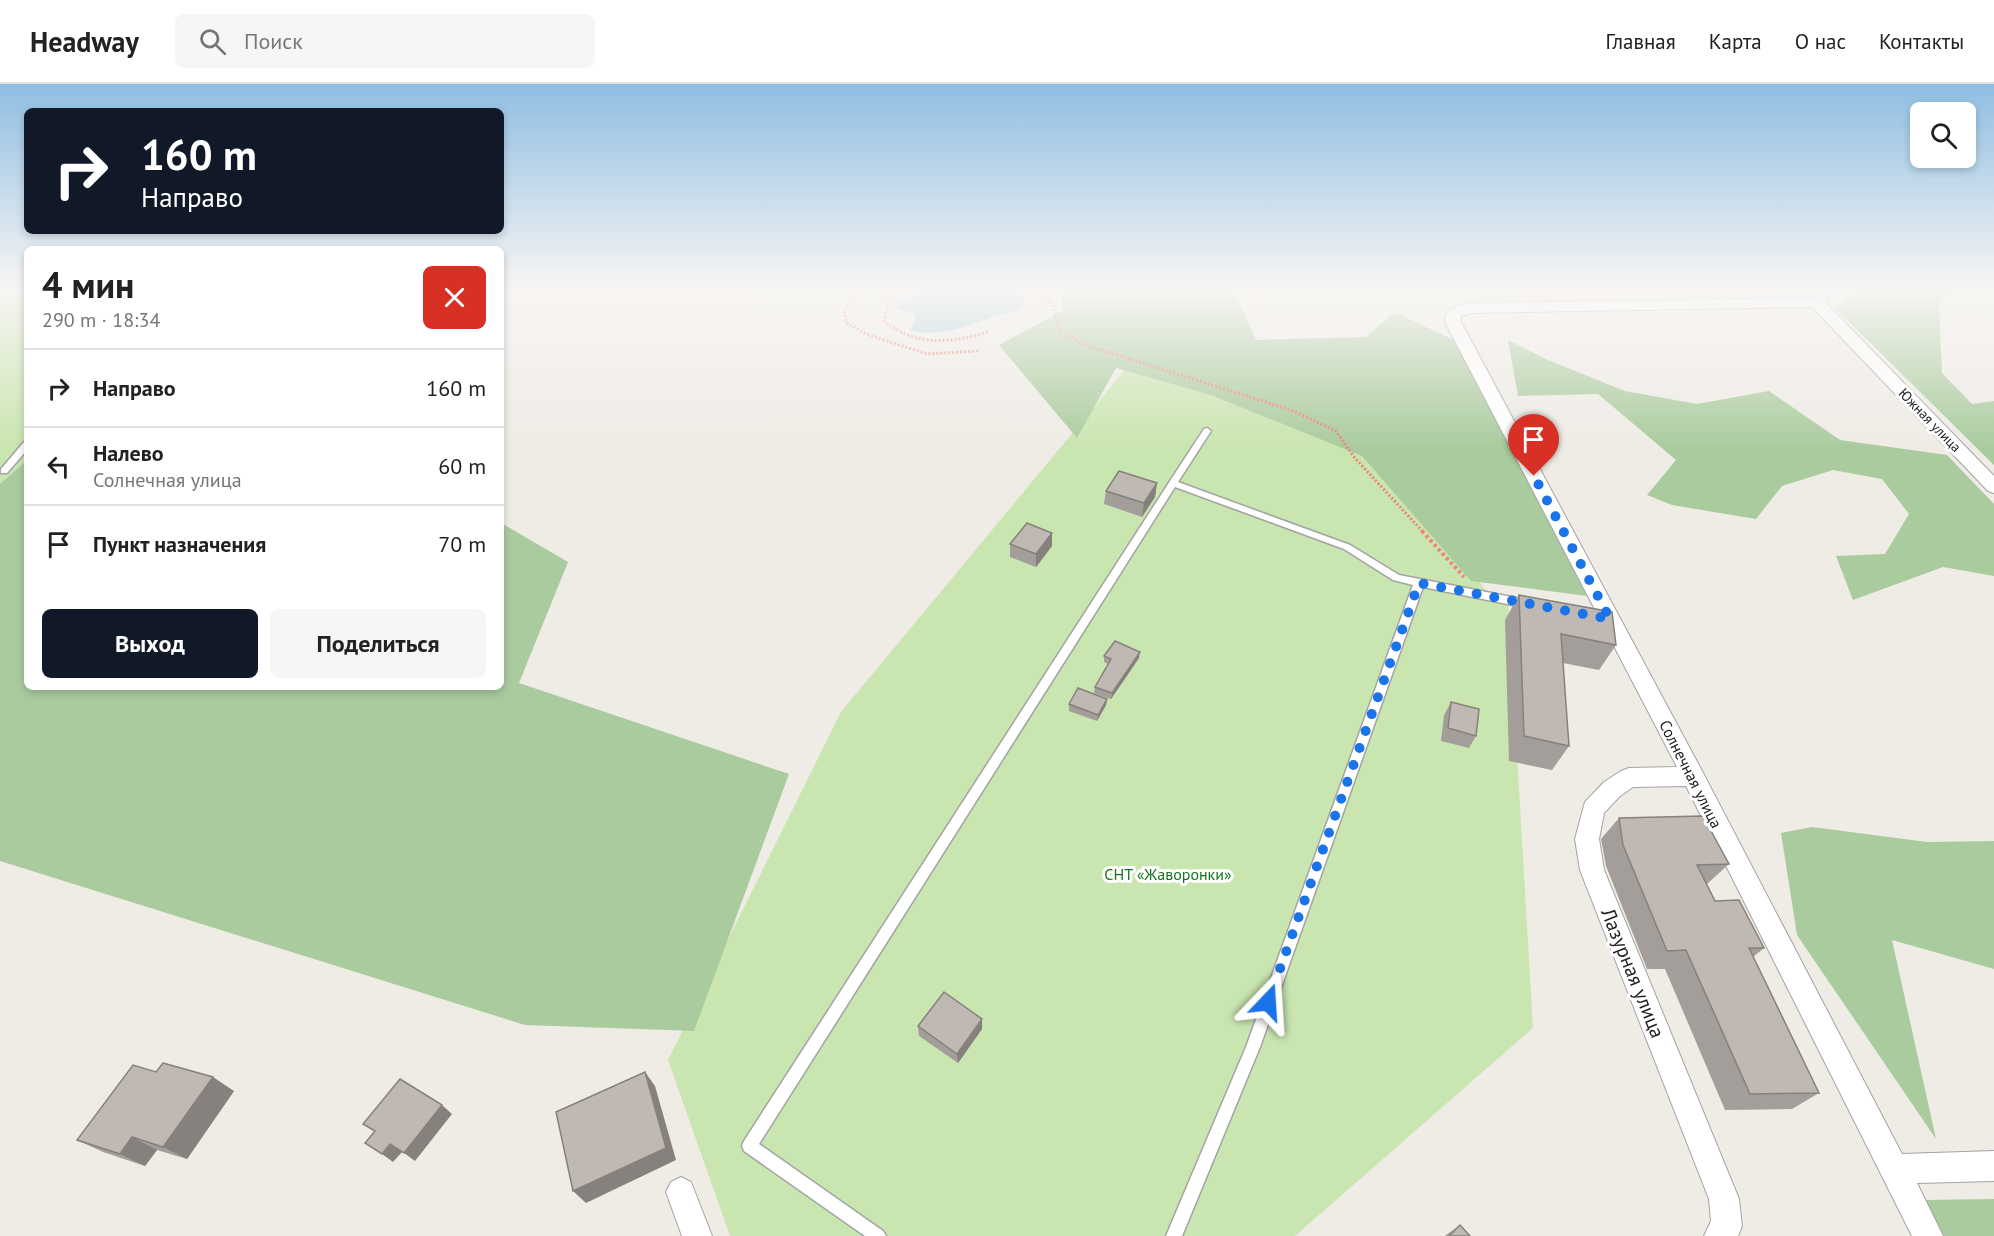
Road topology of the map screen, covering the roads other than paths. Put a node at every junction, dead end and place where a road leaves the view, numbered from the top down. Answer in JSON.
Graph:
{"nodes":[{"id":1,"x":1463,"y":341,"type":"edge"},
{"id":2,"x":1853,"y":341,"type":"edge"},
{"id":3,"x":1207,"y":431,"type":"dead end"},
{"id":4,"x":24,"y":448,"type":"edge"},
{"id":5,"x":4,"y":471,"type":"dead end"},
{"id":6,"x":1173,"y":483,"type":"junction"},
{"id":7,"x":1994,"y":487,"type":"edge"},
{"id":8,"x":1419,"y":583,"type":"junction"},
{"id":9,"x":1540,"y":606,"type":"edge"},
{"id":10,"x":1693,"y":776,"type":"junction"},
{"id":11,"x":1994,"y":1166,"type":"edge"},
{"id":12,"x":1893,"y":1170,"type":"junction"},
{"id":13,"x":681,"y":1192,"type":"dead end"},
{"id":14,"x":697,"y":1236,"type":"edge"},
{"id":15,"x":878,"y":1236,"type":"edge"},
{"id":16,"x":1174,"y":1236,"type":"edge"},
{"id":17,"x":1719,"y":1236,"type":"edge"},
{"id":18,"x":1928,"y":1236,"type":"edge"}],
"edges":[{"from":1,"to":10,"type":"street","name":"Солнечная улица"},
{"from":2,"to":7,"type":"street","name":"Южная улица"},
{"from":3,"to":6,"type":"lane"},
{"from":4,"to":5,"type":"lane"},
{"from":6,"to":8,"type":"lane"},
{"from":6,"to":15,"type":"lane"},
{"from":8,"to":9,"type":"lane"},
{"from":8,"to":16,"type":"lane"},
{"from":10,"to":12,"type":"street","name":"Солнечная улица"},
{"from":10,"to":17,"type":"street","name":"Лазурная улица"},
{"from":11,"to":12,"type":"street"},
{"from":12,"to":18,"type":"street","name":"Солнечная улица"},
{"from":13,"to":14,"type":"street"}]}
